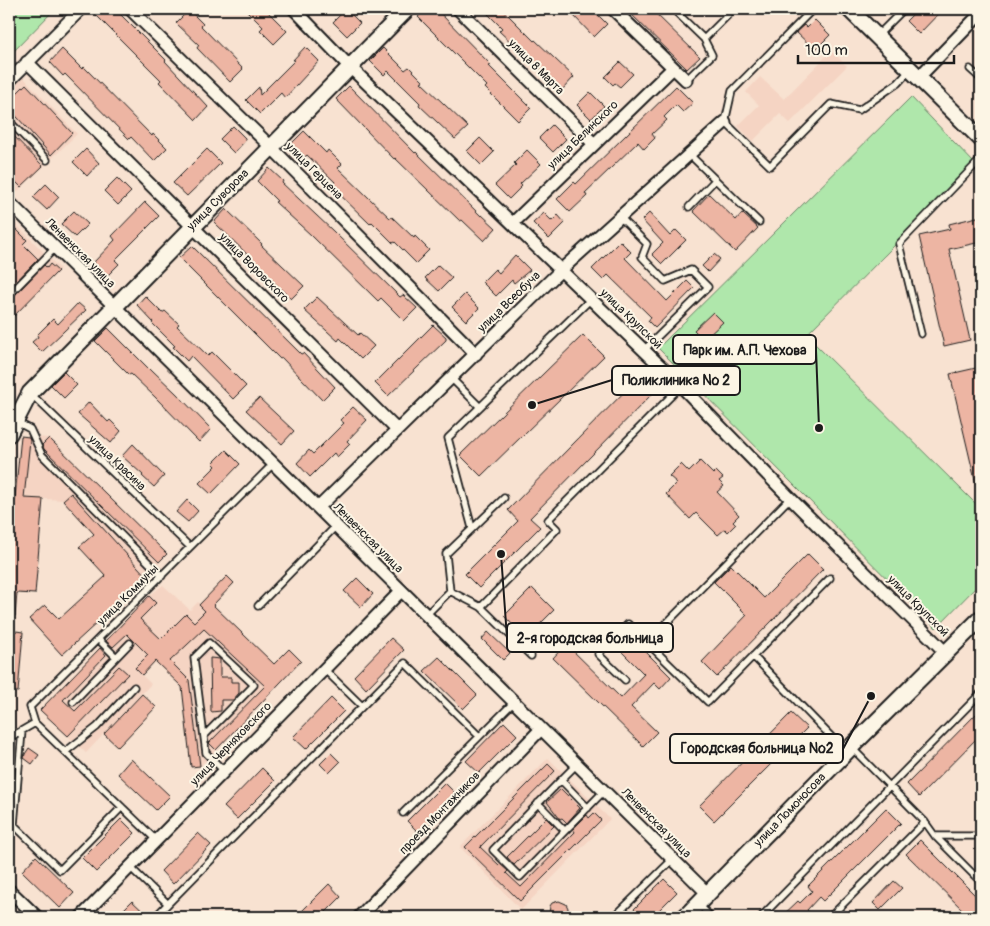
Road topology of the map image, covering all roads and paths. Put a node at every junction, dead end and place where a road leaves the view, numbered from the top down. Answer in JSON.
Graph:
{"nodes":[{"id":1,"x":81,"y":9,"type":"edge"},
{"id":2,"x":130,"y":9,"type":"edge"},
{"id":3,"x":294,"y":9,"type":"edge"},
{"id":4,"x":407,"y":9,"type":"edge"},
{"id":5,"x":458,"y":9,"type":"edge"},
{"id":6,"x":613,"y":9,"type":"edge"},
{"id":7,"x":674,"y":9,"type":"edge"},
{"id":8,"x":724,"y":9,"type":"edge"},
{"id":9,"x":813,"y":9,"type":"edge"},
{"id":10,"x":849,"y":9,"type":"edge"},
{"id":11,"x":904,"y":9,"type":"edge"},
{"id":12,"x":981,"y":13,"type":"edge"},
{"id":13,"x":877,"y":36,"type":"junction"},
{"id":14,"x":704,"y":39,"type":"junction"},
{"id":15,"x":27,"y":62,"type":"junction"},
{"id":16,"x":350,"y":67,"type":"junction"},
{"id":17,"x":673,"y":68,"type":"junction"},
{"id":18,"x":970,"y":69,"type":"dead end"},
{"id":19,"x":915,"y":74,"type":"junction"},
{"id":20,"x":981,"y":79,"type":"edge"},
{"id":21,"x":686,"y":80,"type":"joint"},
{"id":22,"x":9,"y":81,"type":"edge"},
{"id":23,"x":9,"y":121,"type":"edge"},
{"id":24,"x":725,"y":122,"type":"junction"},
{"id":25,"x":981,"y":139,"type":"edge"},
{"id":26,"x":594,"y":144,"type":"junction"},
{"id":27,"x":271,"y":147,"type":"junction"},
{"id":28,"x":689,"y":154,"type":"junction"},
{"id":29,"x":981,"y":159,"type":"edge"},
{"id":30,"x":47,"y":160,"type":"dead end"},
{"id":31,"x":716,"y":180,"type":"junction"},
{"id":32,"x":9,"y":202,"type":"edge"},
{"id":33,"x":690,"y":207,"type":"dead end"},
{"id":34,"x":620,"y":218,"type":"junction"},
{"id":35,"x":759,"y":222,"type":"dead end"},
{"id":36,"x":513,"y":223,"type":"junction"},
{"id":37,"x":193,"y":226,"type":"junction"},
{"id":38,"x":55,"y":248,"type":"junction"},
{"id":39,"x":561,"y":270,"type":"junction"},
{"id":40,"x":9,"y":295,"type":"edge"},
{"id":41,"x":590,"y":299,"type":"junction"},
{"id":42,"x":114,"y":306,"type":"junction"},
{"id":43,"x":920,"y":334,"type":"dead end"},
{"id":44,"x":644,"y":350,"type":"junction"},
{"id":45,"x":476,"y":354,"type":"junction"},
{"id":46,"x":451,"y":378,"type":"junction"},
{"id":47,"x":681,"y":386,"type":"junction"},
{"id":48,"x":30,"y":393,"type":"junction"},
{"id":49,"x":480,"y":407,"type":"junction"},
{"id":50,"x":12,"y":428,"type":"edge"},
{"id":51,"x":397,"y":430,"type":"junction"},
{"id":52,"x":273,"y":464,"type":"junction"},
{"id":53,"x":504,"y":498,"type":"dead end"},
{"id":54,"x":790,"y":498,"type":"junction"},
{"id":55,"x":318,"y":508,"type":"junction"},
{"id":56,"x":336,"y":526,"type":"junction"},
{"id":57,"x":472,"y":528,"type":"junction"},
{"id":58,"x":190,"y":547,"type":"junction"},
{"id":59,"x":162,"y":576,"type":"junction"},
{"id":60,"x":830,"y":578,"type":"dead end"},
{"id":61,"x":401,"y":591,"type":"junction"},
{"id":62,"x":450,"y":591,"type":"junction"},
{"id":63,"x":258,"y":606,"type":"dead end"},
{"id":64,"x":481,"y":607,"type":"junction"},
{"id":65,"x":426,"y":615,"type":"junction"},
{"id":66,"x":981,"y":618,"type":"edge"},
{"id":67,"x":98,"y":639,"type":"junction"},
{"id":68,"x":130,"y":643,"type":"dead end"},
{"id":69,"x":647,"y":643,"type":"junction"},
{"id":70,"x":946,"y":653,"type":"junction"},
{"id":71,"x":531,"y":656,"type":"dead end"},
{"id":72,"x":753,"y":656,"type":"junction"},
{"id":73,"x":116,"y":657,"type":"junction"},
{"id":74,"x":324,"y":669,"type":"junction"},
{"id":75,"x":624,"y":680,"type":"dead end"},
{"id":76,"x":134,"y":687,"type":"dead end"},
{"id":77,"x":981,"y":693,"type":"edge"},
{"id":78,"x":73,"y":702,"type":"dead end"},
{"id":79,"x":514,"y":702,"type":"junction"},
{"id":80,"x":362,"y":706,"type":"junction"},
{"id":81,"x":35,"y":723,"type":"junction"},
{"id":82,"x":541,"y":728,"type":"junction"},
{"id":83,"x":22,"y":731,"type":"junction"},
{"id":84,"x":204,"y":736,"type":"junction"},
{"id":85,"x":479,"y":736,"type":"junction"},
{"id":86,"x":9,"y":738,"type":"edge"},
{"id":87,"x":848,"y":749,"type":"junction"},
{"id":88,"x":65,"y":752,"type":"junction"},
{"id":89,"x":577,"y":764,"type":"junction"},
{"id":90,"x":224,"y":771,"type":"junction"},
{"id":91,"x":561,"y":780,"type":"junction"},
{"id":92,"x":889,"y":786,"type":"junction"},
{"id":93,"x":604,"y":792,"type":"junction"},
{"id":94,"x":538,"y":804,"type":"junction"},
{"id":95,"x":122,"y":807,"type":"junction"},
{"id":96,"x":588,"y":808,"type":"junction"},
{"id":97,"x":403,"y":813,"type":"dead end"},
{"id":98,"x":925,"y":822,"type":"junction"},
{"id":99,"x":565,"y":831,"type":"junction"},
{"id":100,"x":935,"y":836,"type":"junction"},
{"id":101,"x":981,"y":836,"type":"edge"},
{"id":102,"x":156,"y":840,"type":"junction"},
{"id":103,"x":673,"y":859,"type":"junction"},
{"id":104,"x":130,"y":867,"type":"junction"},
{"id":105,"x":981,"y":882,"type":"edge"},
{"id":106,"x":9,"y":890,"type":"edge"},
{"id":107,"x":703,"y":899,"type":"junction"},
{"id":108,"x":168,"y":904,"type":"junction"},
{"id":109,"x":37,"y":917,"type":"edge"},
{"id":110,"x":81,"y":917,"type":"edge"},
{"id":111,"x":155,"y":917,"type":"edge"},
{"id":112,"x":359,"y":917,"type":"edge"},
{"id":113,"x":614,"y":917,"type":"edge"},
{"id":114,"x":685,"y":917,"type":"edge"},
{"id":115,"x":712,"y":917,"type":"edge"},
{"id":116,"x":761,"y":917,"type":"edge"},
{"id":117,"x":830,"y":917,"type":"edge"}],
"edges":[{"from":1,"to":15,"type":"street"},
{"from":2,"to":27,"type":"street","name":"улица Герцена"},
{"from":3,"to":16,"type":"street","name":"улица Крупской"},
{"from":4,"to":16,"type":"main road","name":"улица Суворова"},
{"from":5,"to":26,"type":"street","name":"улица 8 Марта"},
{"from":6,"to":17,"type":"street"},
{"from":7,"to":14,"type":"lane"},
{"from":8,"to":14,"type":"lane"},
{"from":9,"to":24,"type":"lane"},
{"from":10,"to":13,"type":"main road"},
{"from":11,"to":13,"type":"lane"},
{"from":12,"to":19,"type":"street"},
{"from":13,"to":19,"type":"main road"},
{"from":14,"to":21,"type":"lane"},
{"from":15,"to":22,"type":"street"},
{"from":15,"to":37,"type":"street","name":"улица Воровского"},
{"from":16,"to":27,"type":"main road","name":"улица Суворова"},
{"from":16,"to":36,"type":"street","name":"улица Крупской"},
{"from":17,"to":21,"type":"street"},
{"from":17,"to":26,"type":"street","name":"улица Белинского"},
{"from":18,"to":20,"type":"lane"},
{"from":19,"to":24,"type":"lane"},
{"from":19,"to":25,"type":"main road"},
{"from":23,"to":30,"type":"lane"},
{"from":24,"to":28,"type":"street","name":"улица Всеобуча"},
{"from":26,"to":36,"type":"street","name":"улица Белинского"},
{"from":27,"to":37,"type":"main road","name":"улица Суворова"},
{"from":27,"to":45,"type":"street","name":"улица Герцена"},
{"from":28,"to":31,"type":"lane"},
{"from":28,"to":34,"type":"street","name":"улица Всеобуча"},
{"from":29,"to":43,"type":"lane"},
{"from":31,"to":33,"type":"lane"},
{"from":31,"to":35,"type":"lane"},
{"from":32,"to":38,"type":"street","name":"Ленвенская улица"},
{"from":34,"to":39,"type":"street","name":"улица Всеобуча"},
{"from":34,"to":44,"type":"lane"},
{"from":36,"to":39,"type":"street","name":"улица Крупской"},
{"from":37,"to":42,"type":"main road","name":"улица Суворова"},
{"from":37,"to":51,"type":"street","name":"улица Воровского"},
{"from":38,"to":40,"type":"lane"},
{"from":38,"to":42,"type":"street","name":"Ленвенская улица"},
{"from":39,"to":41,"type":"street","name":"улица Крупской"},
{"from":39,"to":45,"type":"street","name":"улица Всеобуча"},
{"from":41,"to":44,"type":"street","name":"улица Крупской"},
{"from":41,"to":49,"type":"lane"},
{"from":42,"to":48,"type":"main road","name":"улица Суворова"},
{"from":42,"to":52,"type":"street","name":"Ленвенская улица"},
{"from":44,"to":47,"type":"street","name":"улица Крупской"},
{"from":45,"to":46,"type":"street","name":"улица Всеобуча"},
{"from":46,"to":49,"type":"lane"},
{"from":46,"to":51,"type":"street","name":"улица Всеобуча"},
{"from":47,"to":54,"type":"street","name":"улица Крупской"},
{"from":47,"to":64,"type":"lane"},
{"from":48,"to":50,"type":"main road","name":"улица Суворова"},
{"from":48,"to":58,"type":"lane","name":"улица Красина"},
{"from":49,"to":57,"type":"lane"},
{"from":50,"to":59,"type":"lane"},
{"from":51,"to":55,"type":"street","name":"улица Всеобуча"},
{"from":52,"to":55,"type":"street","name":"Ленвенская улица"},
{"from":52,"to":58,"type":"lane","name":"улица Коммуны"},
{"from":53,"to":57,"type":"lane"},
{"from":54,"to":69,"type":"lane"},
{"from":54,"to":70,"type":"street","name":"улица Крупской"},
{"from":55,"to":56,"type":"street","name":"Ленвенская улица"},
{"from":56,"to":61,"type":"street","name":"Ленвенская улица"},
{"from":56,"to":63,"type":"lane"},
{"from":57,"to":62,"type":"lane"},
{"from":58,"to":59,"type":"lane","name":"улица Коммуны"},
{"from":59,"to":67,"type":"lane","name":"улица Коммуны"},
{"from":60,"to":72,"type":"lane"},
{"from":61,"to":65,"type":"street","name":"Ленвенская улица"},
{"from":61,"to":74,"type":"street","name":"улица Черняховского"},
{"from":62,"to":64,"type":"lane"},
{"from":62,"to":65,"type":"lane"},
{"from":64,"to":71,"type":"lane"},
{"from":65,"to":79,"type":"street","name":"Ленвенская улица"},
{"from":66,"to":70,"type":"main road","name":"улица Ломоносова"},
{"from":67,"to":73,"type":"lane"},
{"from":67,"to":81,"type":"lane","name":"улица Коммуны"},
{"from":68,"to":73,"type":"lane"},
{"from":69,"to":72,"type":"lane"},
{"from":69,"to":75,"type":"lane"},
{"from":70,"to":87,"type":"main road","name":"улица Ломоносова"},
{"from":72,"to":87,"type":"lane"},
{"from":73,"to":78,"type":"lane"},
{"from":74,"to":80,"type":"lane"},
{"from":74,"to":90,"type":"street","name":"улица Черняховского"},
{"from":76,"to":88,"type":"lane"},
{"from":77,"to":92,"type":"lane"},
{"from":79,"to":82,"type":"street","name":"Ленвенская улица"},
{"from":79,"to":85,"type":"lane"},
{"from":80,"to":85,"type":"lane"},
{"from":80,"to":108,"type":"lane"},
{"from":81,"to":83,"type":"lane"},
{"from":81,"to":88,"type":"lane"},
{"from":82,"to":89,"type":"street","name":"Ленвенская улица"},
{"from":82,"to":112,"type":"street","name":"проезд Монтажников"},
{"from":83,"to":86,"type":"lane"},
{"from":83,"to":95,"type":"lane"},
{"from":84,"to":84,"type":"lane"},
{"from":84,"to":90,"type":"lane"},
{"from":85,"to":97,"type":"lane"},
{"from":87,"to":92,"type":"lane"},
{"from":87,"to":107,"type":"main road","name":"улица Ломоносова"},
{"from":88,"to":95,"type":"lane"},
{"from":89,"to":91,"type":"lane"},
{"from":89,"to":93,"type":"street","name":"Ленвенская улица"},
{"from":90,"to":102,"type":"street","name":"улица Черняховского"},
{"from":91,"to":94,"type":"lane"},
{"from":91,"to":96,"type":"lane"},
{"from":92,"to":98,"type":"lane"},
{"from":92,"to":116,"type":"lane"},
{"from":93,"to":96,"type":"lane"},
{"from":93,"to":103,"type":"street","name":"Ленвенская улица"},
{"from":94,"to":99,"type":"lane"},
{"from":94,"to":99,"type":"lane"},
{"from":95,"to":102,"type":"lane"},
{"from":96,"to":99,"type":"lane"},
{"from":98,"to":100,"type":"lane"},
{"from":98,"to":117,"type":"lane"},
{"from":100,"to":101,"type":"lane"},
{"from":100,"to":105,"type":"lane"},
{"from":102,"to":104,"type":"street","name":"улица Черняховского"},
{"from":103,"to":107,"type":"street","name":"Ленвенская улица"},
{"from":103,"to":113,"type":"lane"},
{"from":104,"to":108,"type":"lane"},
{"from":104,"to":110,"type":"street","name":"улица Черняховского"},
{"from":106,"to":109,"type":"street"},
{"from":107,"to":114,"type":"main road","name":"улица Ломоносова"},
{"from":107,"to":115,"type":"lane"},
{"from":108,"to":111,"type":"lane"}]}
